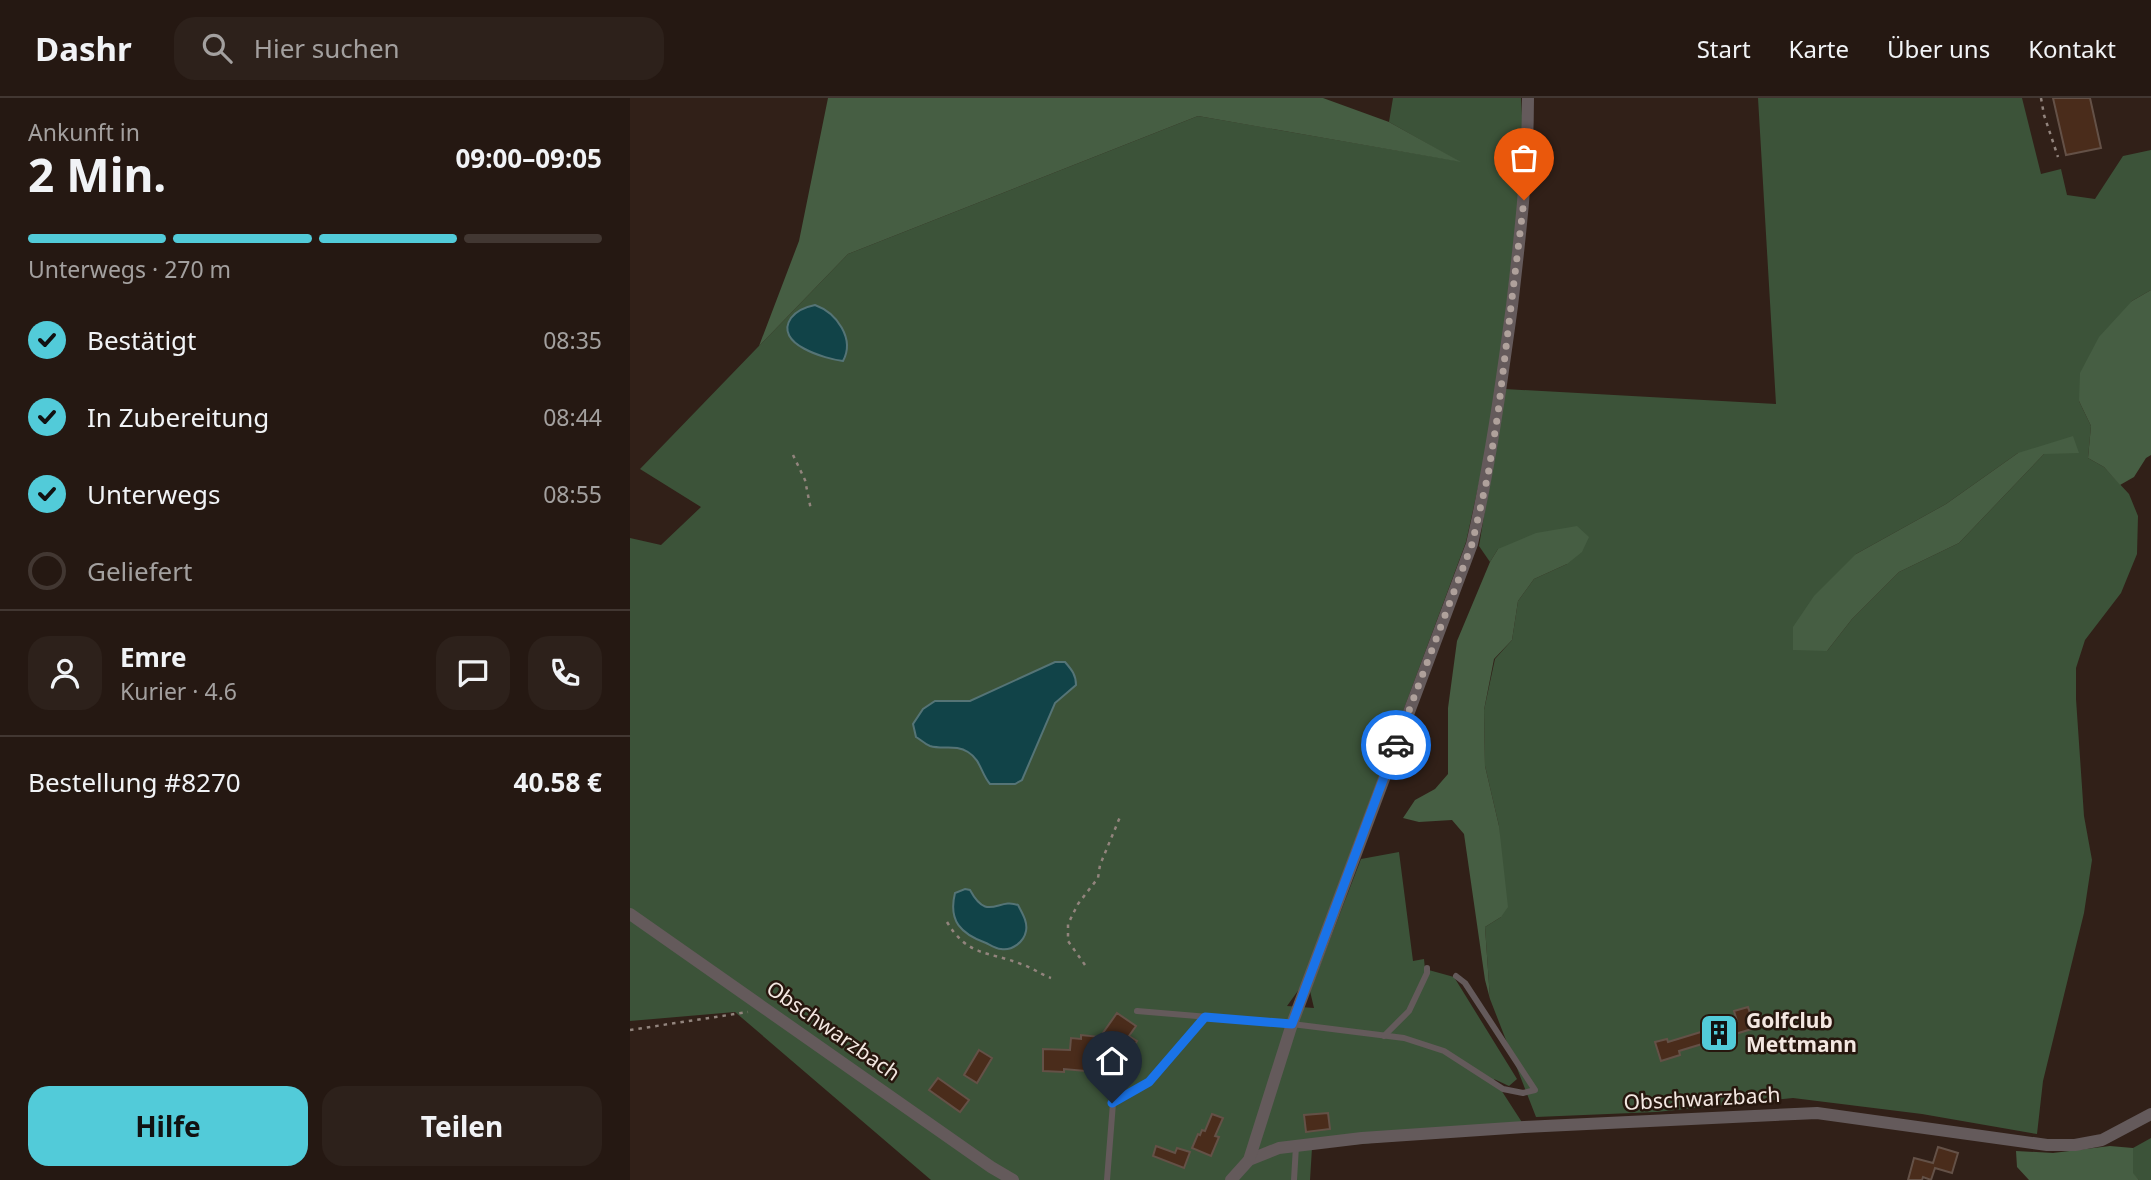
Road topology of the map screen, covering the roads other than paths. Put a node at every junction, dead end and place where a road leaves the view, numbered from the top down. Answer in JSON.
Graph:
{"nodes":[{"id":1,"x":1528,"y":98,"type":"edge"},
{"id":2,"x":630,"y":914,"type":"edge"},
{"id":3,"x":1427,"y":968,"type":"dead end"},
{"id":4,"x":1456,"y":976,"type":"dead end"},
{"id":5,"x":1137,"y":1011,"type":"dead end"},
{"id":6,"x":1205,"y":1017,"type":"junction"},
{"id":7,"x":1292,"y":1024,"type":"junction"},
{"id":8,"x":1384,"y":1036,"type":"junction"},
{"id":9,"x":2151,"y":1114,"type":"edge"},
{"id":10,"x":1296,"y":1146,"type":"junction"},
{"id":11,"x":1249,"y":1160,"type":"junction"},
{"id":12,"x":1013,"y":1180,"type":"edge"},
{"id":13,"x":1107,"y":1180,"type":"edge"},
{"id":14,"x":1231,"y":1180,"type":"edge"},
{"id":15,"x":1294,"y":1180,"type":"edge"}],
"edges":[{"from":1,"to":7,"type":"street","name":"Obschwarzbach"},
{"from":2,"to":12,"type":"street","name":"Obschwarzbach"},
{"from":3,"to":8,"type":"lane"},
{"from":4,"to":8,"type":"lane"},
{"from":5,"to":6,"type":"lane"},
{"from":6,"to":7,"type":"lane"},
{"from":6,"to":13,"type":"lane"},
{"from":7,"to":8,"type":"lane"},
{"from":7,"to":11,"type":"street","name":"Obschwarzbach"},
{"from":9,"to":10,"type":"street","name":"Obschwarzbach"},
{"from":10,"to":11,"type":"street","name":"Obschwarzbach"},
{"from":10,"to":15,"type":"lane"},
{"from":11,"to":14,"type":"street","name":"Obschwarzbach"}]}
